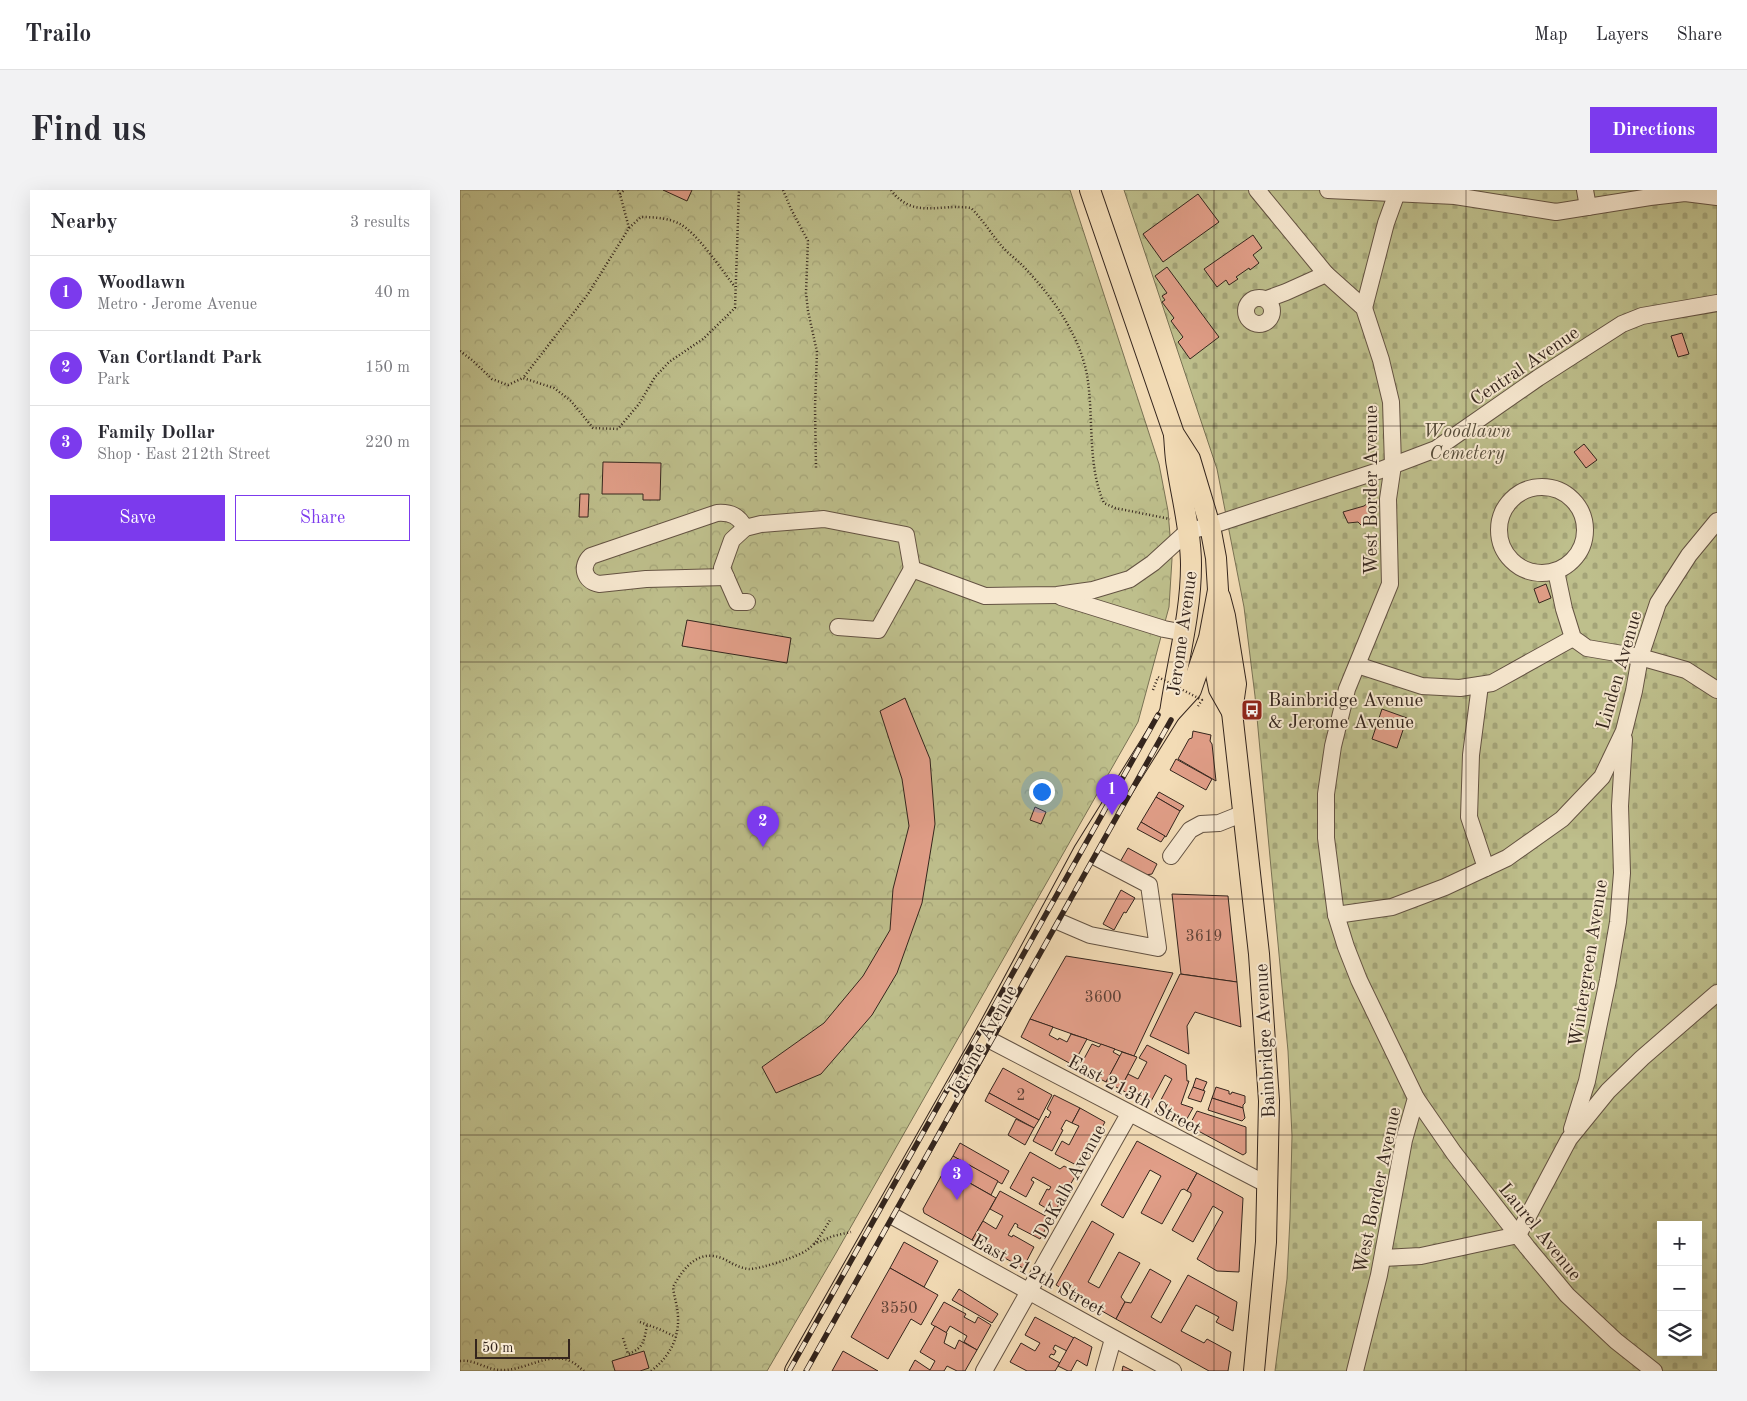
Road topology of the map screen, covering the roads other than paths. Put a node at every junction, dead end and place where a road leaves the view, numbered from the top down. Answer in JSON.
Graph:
{"nodes":[{"id":1,"x":1090,"y":190,"type":"edge"},
{"id":2,"x":1257,"y":190,"type":"edge"},
{"id":3,"x":1328,"y":190,"type":"edge"},
{"id":4,"x":1585,"y":190,"type":"edge"},
{"id":5,"x":1397,"y":192,"type":"edge"},
{"id":6,"x":1717,"y":197,"type":"edge"},
{"id":7,"x":1588,"y":207,"type":"junction"},
{"id":8,"x":1326,"y":274,"type":"junction"},
{"id":9,"x":1267,"y":299,"type":"dead end"},
{"id":10,"x":1717,"y":303,"type":"edge"},
{"id":11,"x":1364,"y":308,"type":"junction"},
{"id":12,"x":1174,"y":434,"type":"junction"},
{"id":13,"x":1392,"y":465,"type":"junction"},
{"id":14,"x":1717,"y":521,"type":"edge"},
{"id":15,"x":1210,"y":526,"type":"junction"},
{"id":16,"x":745,"y":528,"type":"junction"},
{"id":17,"x":1188,"y":531,"type":"junction"},
{"id":18,"x":912,"y":570,"type":"junction"},
{"id":19,"x":1556,"y":571,"type":"junction"},
{"id":20,"x":726,"y":577,"type":"junction"},
{"id":21,"x":1218,"y":590,"type":"junction"},
{"id":22,"x":1056,"y":595,"type":"junction"},
{"id":23,"x":747,"y":602,"type":"dead end"},
{"id":24,"x":838,"y":627,"type":"dead end"},
{"id":25,"x":1185,"y":633,"type":"junction"},
{"id":26,"x":1209,"y":638,"type":"junction"},
{"id":27,"x":1573,"y":638,"type":"junction"},
{"id":28,"x":1640,"y":657,"type":"junction"},
{"id":29,"x":1357,"y":665,"type":"junction"},
{"id":30,"x":1480,"y":685,"type":"junction"},
{"id":31,"x":1717,"y":690,"type":"edge"},
{"id":32,"x":1232,"y":712,"type":"junction"},
{"id":33,"x":1170,"y":713,"type":"junction"},
{"id":34,"x":1624,"y":731,"type":"junction"},
{"id":35,"x":1244,"y":813,"type":"junction"},
{"id":36,"x":1084,"y":850,"type":"junction"},
{"id":37,"x":1170,"y":856,"type":"dead end"},
{"id":38,"x":1486,"y":868,"type":"junction"},
{"id":39,"x":1336,"y":915,"type":"junction"},
{"id":40,"x":1048,"y":917,"type":"junction"},
{"id":41,"x":1717,"y":994,"type":"edge"},
{"id":42,"x":984,"y":1036,"type":"junction"},
{"id":43,"x":1416,"y":1098,"type":"junction"},
{"id":44,"x":1129,"y":1114,"type":"junction"},
{"id":45,"x":1569,"y":1139,"type":"junction"},
{"id":46,"x":1268,"y":1185,"type":"junction"},
{"id":47,"x":885,"y":1212,"type":"junction"},
{"id":48,"x":1518,"y":1235,"type":"junction"},
{"id":49,"x":1383,"y":1258,"type":"junction"},
{"id":50,"x":1030,"y":1292,"type":"junction"},
{"id":51,"x":1113,"y":1339,"type":"junction"},
{"id":52,"x":795,"y":1371,"type":"edge"},
{"id":53,"x":984,"y":1371,"type":"edge"},
{"id":54,"x":1104,"y":1371,"type":"edge"},
{"id":55,"x":1173,"y":1371,"type":"edge"},
{"id":56,"x":1254,"y":1371,"type":"edge"},
{"id":57,"x":1355,"y":1371,"type":"edge"},
{"id":58,"x":1654,"y":1371,"type":"edge"}],
"edges":[{"from":1,"to":12,"type":"main road","name":"Jerome Avenue"},
{"from":2,"to":8,"type":"street"},
{"from":3,"to":5,"type":"street"},
{"from":4,"to":7,"type":"street"},
{"from":5,"to":7,"type":"street"},
{"from":5,"to":11,"type":"street"},
{"from":6,"to":7,"type":"street"},
{"from":8,"to":9,"type":"street"},
{"from":8,"to":11,"type":"street"},
{"from":10,"to":13,"type":"street","name":"Central Avenue"},
{"from":11,"to":13,"type":"street","name":"West Border Avenue"},
{"from":12,"to":15,"type":"main road","name":"Jerome Avenue"},
{"from":12,"to":17,"type":"main road","name":"Jerome Avenue"},
{"from":13,"to":15,"type":"street","name":"Central Avenue"},
{"from":13,"to":29,"type":"street","name":"West Border Avenue"},
{"from":14,"to":28,"type":"street","name":"Linden Avenue"},
{"from":15,"to":17,"type":"street","name":"Central Avenue"},
{"from":15,"to":21,"type":"main road","name":"Jerome Avenue"},
{"from":16,"to":18,"type":"street"},
{"from":16,"to":20,"type":"street"},
{"from":16,"to":20,"type":"street"},
{"from":17,"to":22,"type":"street"},
{"from":17,"to":25,"type":"main road","name":"Jerome Avenue"},
{"from":18,"to":22,"type":"street"},
{"from":18,"to":24,"type":"street"},
{"from":19,"to":19,"type":"street"},
{"from":19,"to":27,"type":"street"},
{"from":20,"to":23,"type":"street"},
{"from":21,"to":26,"type":"main road","name":"Jerome Avenue"},
{"from":21,"to":32,"type":"main road","name":"Bainbridge Avenue"},
{"from":22,"to":25,"type":"street"},
{"from":25,"to":26,"type":"main road"},
{"from":25,"to":33,"type":"main road","name":"Jerome Avenue"},
{"from":26,"to":32,"type":"main road","name":"Bainbridge Avenue"},
{"from":26,"to":33,"type":"main road","name":"Jerome Avenue"},
{"from":27,"to":28,"type":"street"},
{"from":27,"to":30,"type":"street"},
{"from":28,"to":31,"type":"street"},
{"from":28,"to":34,"type":"street","name":"Linden Avenue"},
{"from":29,"to":30,"type":"street"},
{"from":29,"to":39,"type":"street","name":"West Border Avenue"},
{"from":30,"to":38,"type":"street"},
{"from":32,"to":35,"type":"main road","name":"Bainbridge Avenue"},
{"from":33,"to":36,"type":"main road","name":"Jerome Avenue"},
{"from":34,"to":38,"type":"street","name":"Linden Avenue"},
{"from":34,"to":45,"type":"street","name":"Wintergreen Avenue"},
{"from":35,"to":37,"type":"street"},
{"from":35,"to":46,"type":"main road","name":"Bainbridge Avenue"},
{"from":36,"to":40,"type":"main road","name":"Jerome Avenue"},
{"from":36,"to":40,"type":"street"},
{"from":38,"to":39,"type":"street","name":"Linden Avenue"},
{"from":39,"to":43,"type":"street","name":"West Border Avenue"},
{"from":40,"to":42,"type":"main road","name":"Jerome Avenue"},
{"from":41,"to":45,"type":"street"},
{"from":42,"to":44,"type":"street","name":"East 213th Street"},
{"from":42,"to":47,"type":"main road","name":"Jerome Avenue"},
{"from":43,"to":48,"type":"street","name":"Laurel Avenue"},
{"from":43,"to":49,"type":"street","name":"West Border Avenue"},
{"from":44,"to":46,"type":"street","name":"East 213th Street"},
{"from":44,"to":50,"type":"street","name":"DeKalb Avenue"},
{"from":45,"to":48,"type":"street"},
{"from":46,"to":56,"type":"main road","name":"Bainbridge Avenue"},
{"from":47,"to":50,"type":"street","name":"East 212th Street"},
{"from":47,"to":52,"type":"main road","name":"Jerome Avenue"},
{"from":48,"to":49,"type":"street"},
{"from":48,"to":58,"type":"street","name":"Laurel Avenue"},
{"from":49,"to":57,"type":"street","name":"West Border Avenue"},
{"from":50,"to":51,"type":"street","name":"East 212th Street"},
{"from":50,"to":53,"type":"street","name":"DeKalb Avenue"},
{"from":51,"to":54,"type":"street"},
{"from":51,"to":55,"type":"street","name":"East 212th Street"}]}
